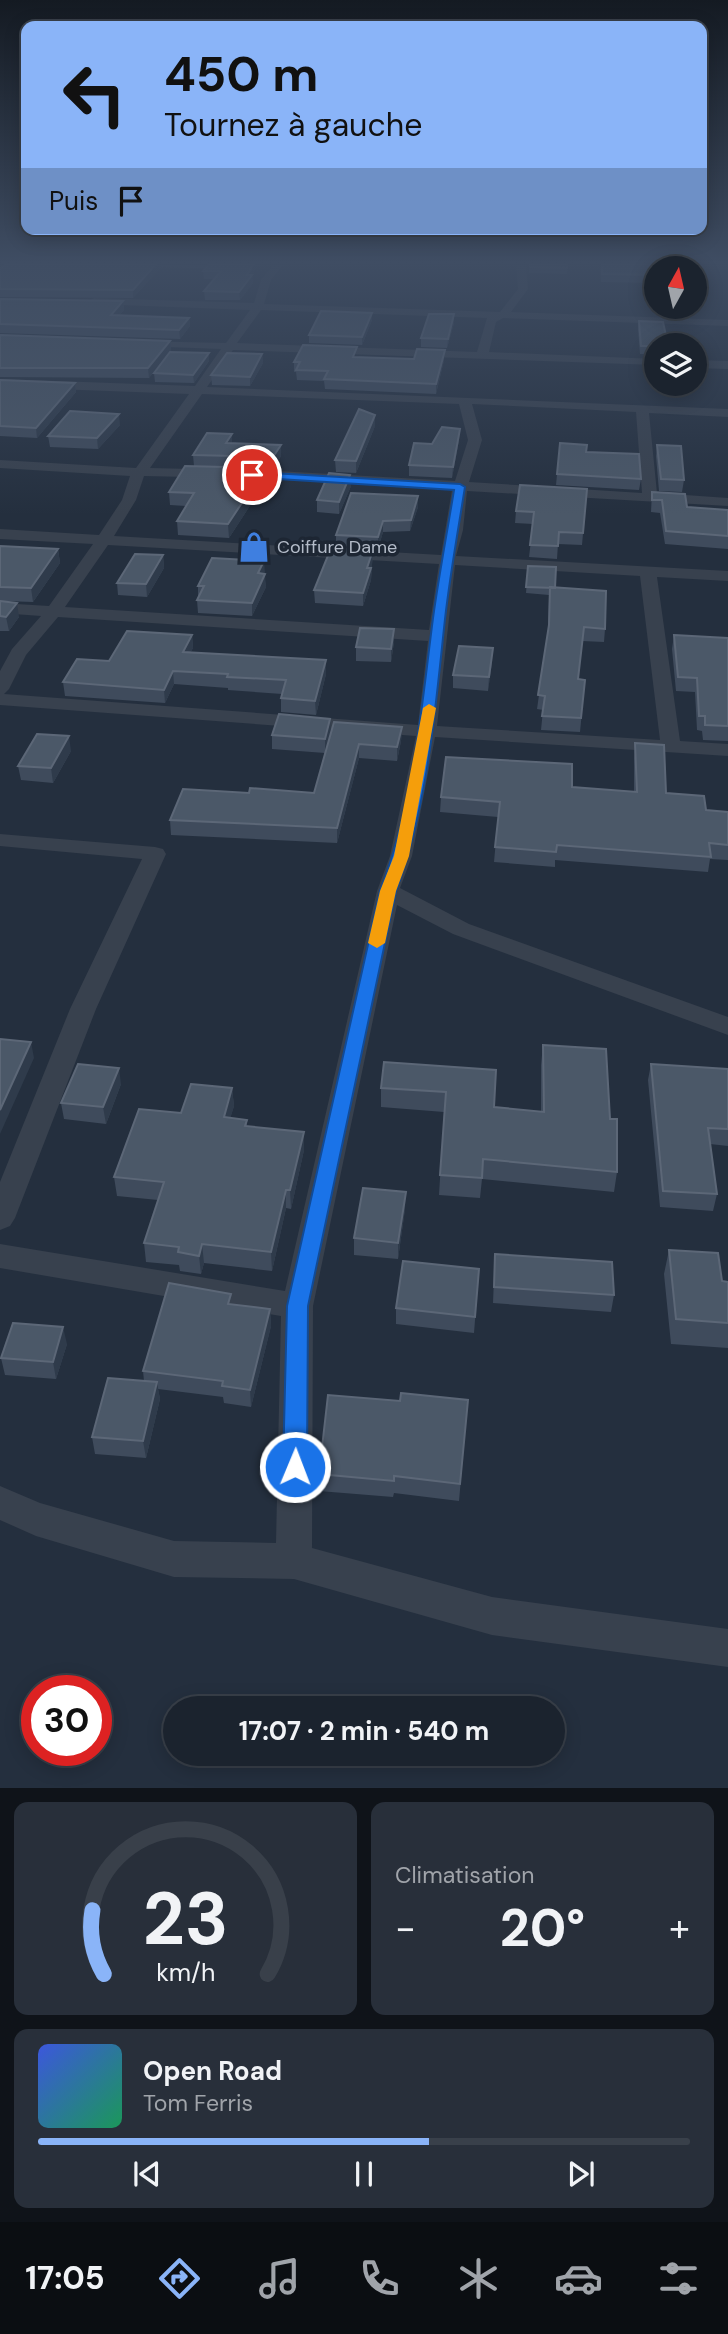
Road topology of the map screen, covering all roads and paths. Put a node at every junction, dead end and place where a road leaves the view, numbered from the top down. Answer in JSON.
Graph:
{"nodes":[{"id":1,"x":228,"y":348,"type":"edge"},
{"id":2,"x":291,"y":348,"type":"edge"},
{"id":3,"x":484,"y":348,"type":"edge"},
{"id":4,"x":482,"y":356,"type":"junction"},
{"id":5,"x":644,"y":362,"type":"edge"},
{"id":6,"x":707,"y":364,"type":"edge"},
{"id":7,"x":728,"y":365,"type":"edge"},
{"id":8,"x":0,"y":383,"type":"edge"},
{"id":9,"x":197,"y":391,"type":"junction"},
{"id":10,"x":465,"y":401,"type":"junction"},
{"id":11,"x":642,"y":410,"type":"junction"},
{"id":12,"x":728,"y":414,"type":"edge"},
{"id":13,"x":0,"y":464,"type":"edge"},
{"id":14,"x":142,"y":470,"type":"junction"},
{"id":15,"x":460,"y":487,"type":"junction"},
{"id":16,"x":650,"y":498,"type":"junction"},
{"id":17,"x":728,"y":502,"type":"edge"},
{"id":18,"x":0,"y":534,"type":"edge"},
{"id":19,"x":104,"y":539,"type":"junction"},
{"id":20,"x":448,"y":558,"type":"junction"},
{"id":21,"x":648,"y":572,"type":"junction"},
{"id":22,"x":728,"y":576,"type":"edge"},
{"id":23,"x":0,"y":608,"type":"edge"},
{"id":24,"x":55,"y":610,"type":"junction"},
{"id":25,"x":437,"y":636,"type":"junction"},
{"id":26,"x":0,"y":689,"type":"edge"},
{"id":27,"x":0,"y":699,"type":"edge"},
{"id":28,"x":427,"y":729,"type":"junction"},
{"id":29,"x":671,"y":747,"type":"junction"},
{"id":30,"x":728,"y":750,"type":"edge"},
{"id":31,"x":0,"y":841,"type":"edge"},
{"id":32,"x":388,"y":891,"type":"junction"},
{"id":33,"x":728,"y":1026,"type":"edge"},
{"id":34,"x":0,"y":1218,"type":"edge"},
{"id":35,"x":0,"y":1256,"type":"edge"},
{"id":36,"x":298,"y":1306,"type":"junction"},
{"id":37,"x":0,"y":1503,"type":"edge"},
{"id":38,"x":294,"y":1561,"type":"junction"},
{"id":39,"x":728,"y":1648,"type":"edge"}],
"edges":[{"from":1,"to":9,"type":"street"},
{"from":2,"to":4,"type":"street"},
{"from":3,"to":4,"type":"street"},
{"from":4,"to":5,"type":"street"},
{"from":6,"to":7,"type":"street"},
{"from":8,"to":9,"type":"street"},
{"from":9,"to":10,"type":"street"},
{"from":9,"to":14,"type":"street"},
{"from":10,"to":11,"type":"street"},
{"from":10,"to":15,"type":"street"},
{"from":11,"to":12,"type":"street"},
{"from":11,"to":16,"type":"street"},
{"from":13,"to":14,"type":"street"},
{"from":14,"to":15,"type":"street"},
{"from":14,"to":19,"type":"street"},
{"from":15,"to":16,"type":"street"},
{"from":15,"to":20,"type":"street"},
{"from":16,"to":17,"type":"street"},
{"from":18,"to":19,"type":"street"},
{"from":19,"to":20,"type":"street"},
{"from":19,"to":24,"type":"street"},
{"from":20,"to":21,"type":"street"},
{"from":20,"to":25,"type":"street"},
{"from":21,"to":22,"type":"street"},
{"from":21,"to":29,"type":"street"},
{"from":23,"to":24,"type":"street"},
{"from":24,"to":25,"type":"street"},
{"from":24,"to":26,"type":"street"},
{"from":25,"to":28,"type":"street"},
{"from":27,"to":28,"type":"street"},
{"from":28,"to":29,"type":"street"},
{"from":28,"to":32,"type":"street"},
{"from":29,"to":30,"type":"street"},
{"from":31,"to":34,"type":"street"},
{"from":32,"to":33,"type":"street"},
{"from":32,"to":36,"type":"street"},
{"from":35,"to":36,"type":"street"},
{"from":36,"to":38,"type":"street"},
{"from":37,"to":38,"type":"street"},
{"from":38,"to":39,"type":"street"}]}
